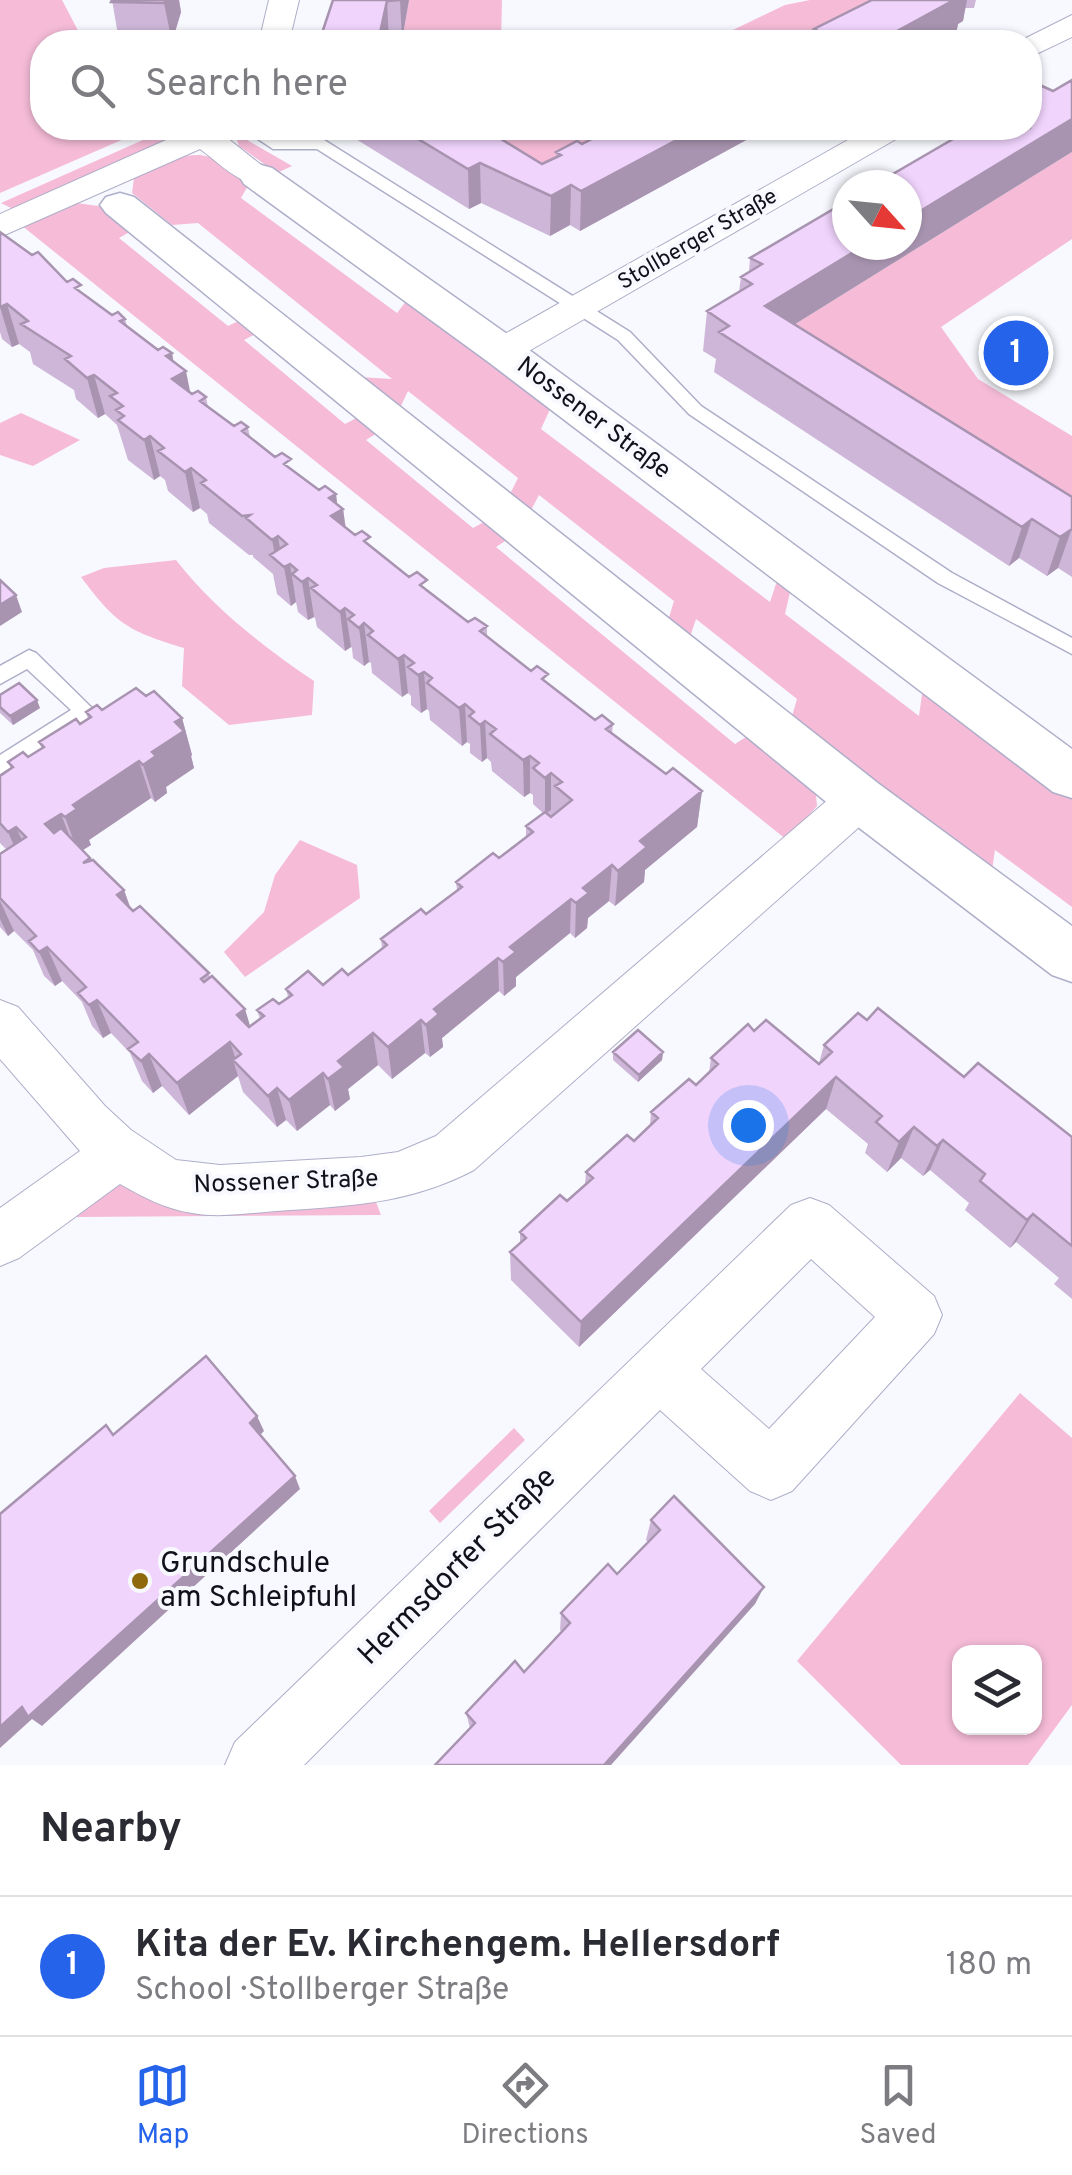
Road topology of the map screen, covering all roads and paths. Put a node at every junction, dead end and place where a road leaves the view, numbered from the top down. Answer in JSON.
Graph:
{"nodes":[{"id":1,"x":284,"y":0,"type":"edge"},
{"id":2,"x":1063,"y":20,"type":"edge"},
{"id":3,"x":277,"y":30,"type":"edge"},
{"id":4,"x":1042,"y":38,"type":"edge"},
{"id":5,"x":198,"y":140,"type":"edge"},
{"id":6,"x":220,"y":140,"type":"edge"},
{"id":7,"x":267,"y":140,"type":"edge"},
{"id":8,"x":313,"y":140,"type":"edge"},
{"id":9,"x":871,"y":140,"type":"edge"},
{"id":10,"x":319,"y":144,"type":"junction"},
{"id":11,"x":258,"y":176,"type":"joint"},
{"id":12,"x":108,"y":195,"type":"junction"},
{"id":13,"x":0,"y":227,"type":"edge"},
{"id":14,"x":581,"y":308,"type":"junction"},
{"id":15,"x":502,"y":351,"type":"junction"},
{"id":16,"x":1072,"y":646,"type":"edge"},
{"id":17,"x":0,"y":676,"type":"edge"},
{"id":18,"x":0,"y":766,"type":"edge"},
{"id":19,"x":1072,"y":778,"type":"edge"},
{"id":20,"x":860,"y":799,"type":"junction"},
{"id":21,"x":1072,"y":958,"type":"edge"},
{"id":22,"x":0,"y":1022,"type":"edge"},
{"id":23,"x":120,"y":1154,"type":"junction"},
{"id":24,"x":0,"y":1240,"type":"edge"},
{"id":25,"x":659,"y":1370,"type":"dead end"},
{"id":26,"x":258,"y":1765,"type":"edge"}],
"edges":[{"from":1,"to":3,"type":"street"},
{"from":2,"to":4,"type":"street"},
{"from":5,"to":12,"type":"street","name":"Nossener Straße"},
{"from":6,"to":11,"type":"street","name":"Nossener Straße"},
{"from":7,"to":10,"type":"lane"},
{"from":8,"to":10,"type":"lane"},
{"from":9,"to":14,"type":"street","name":"Stollberger Straße"},
{"from":10,"to":14,"type":"lane"},
{"from":11,"to":15,"type":"street","name":"Nossener Straße"},
{"from":12,"to":13,"type":"street","name":"Nossener Straße"},
{"from":12,"to":20,"type":"street"},
{"from":14,"to":15,"type":"street","name":"Stollberger Straße"},
{"from":14,"to":16,"type":"lane"},
{"from":15,"to":19,"type":"street","name":"Nossener Straße"},
{"from":17,"to":18,"type":"lane"},
{"from":20,"to":21,"type":"street"},
{"from":20,"to":23,"type":"street","name":"Nossener Straße"},
{"from":22,"to":23,"type":"street","name":"Nossener Straße"},
{"from":23,"to":24,"type":"street"},
{"from":25,"to":26,"type":"street","name":"Hermsdorfer Straße"}]}
